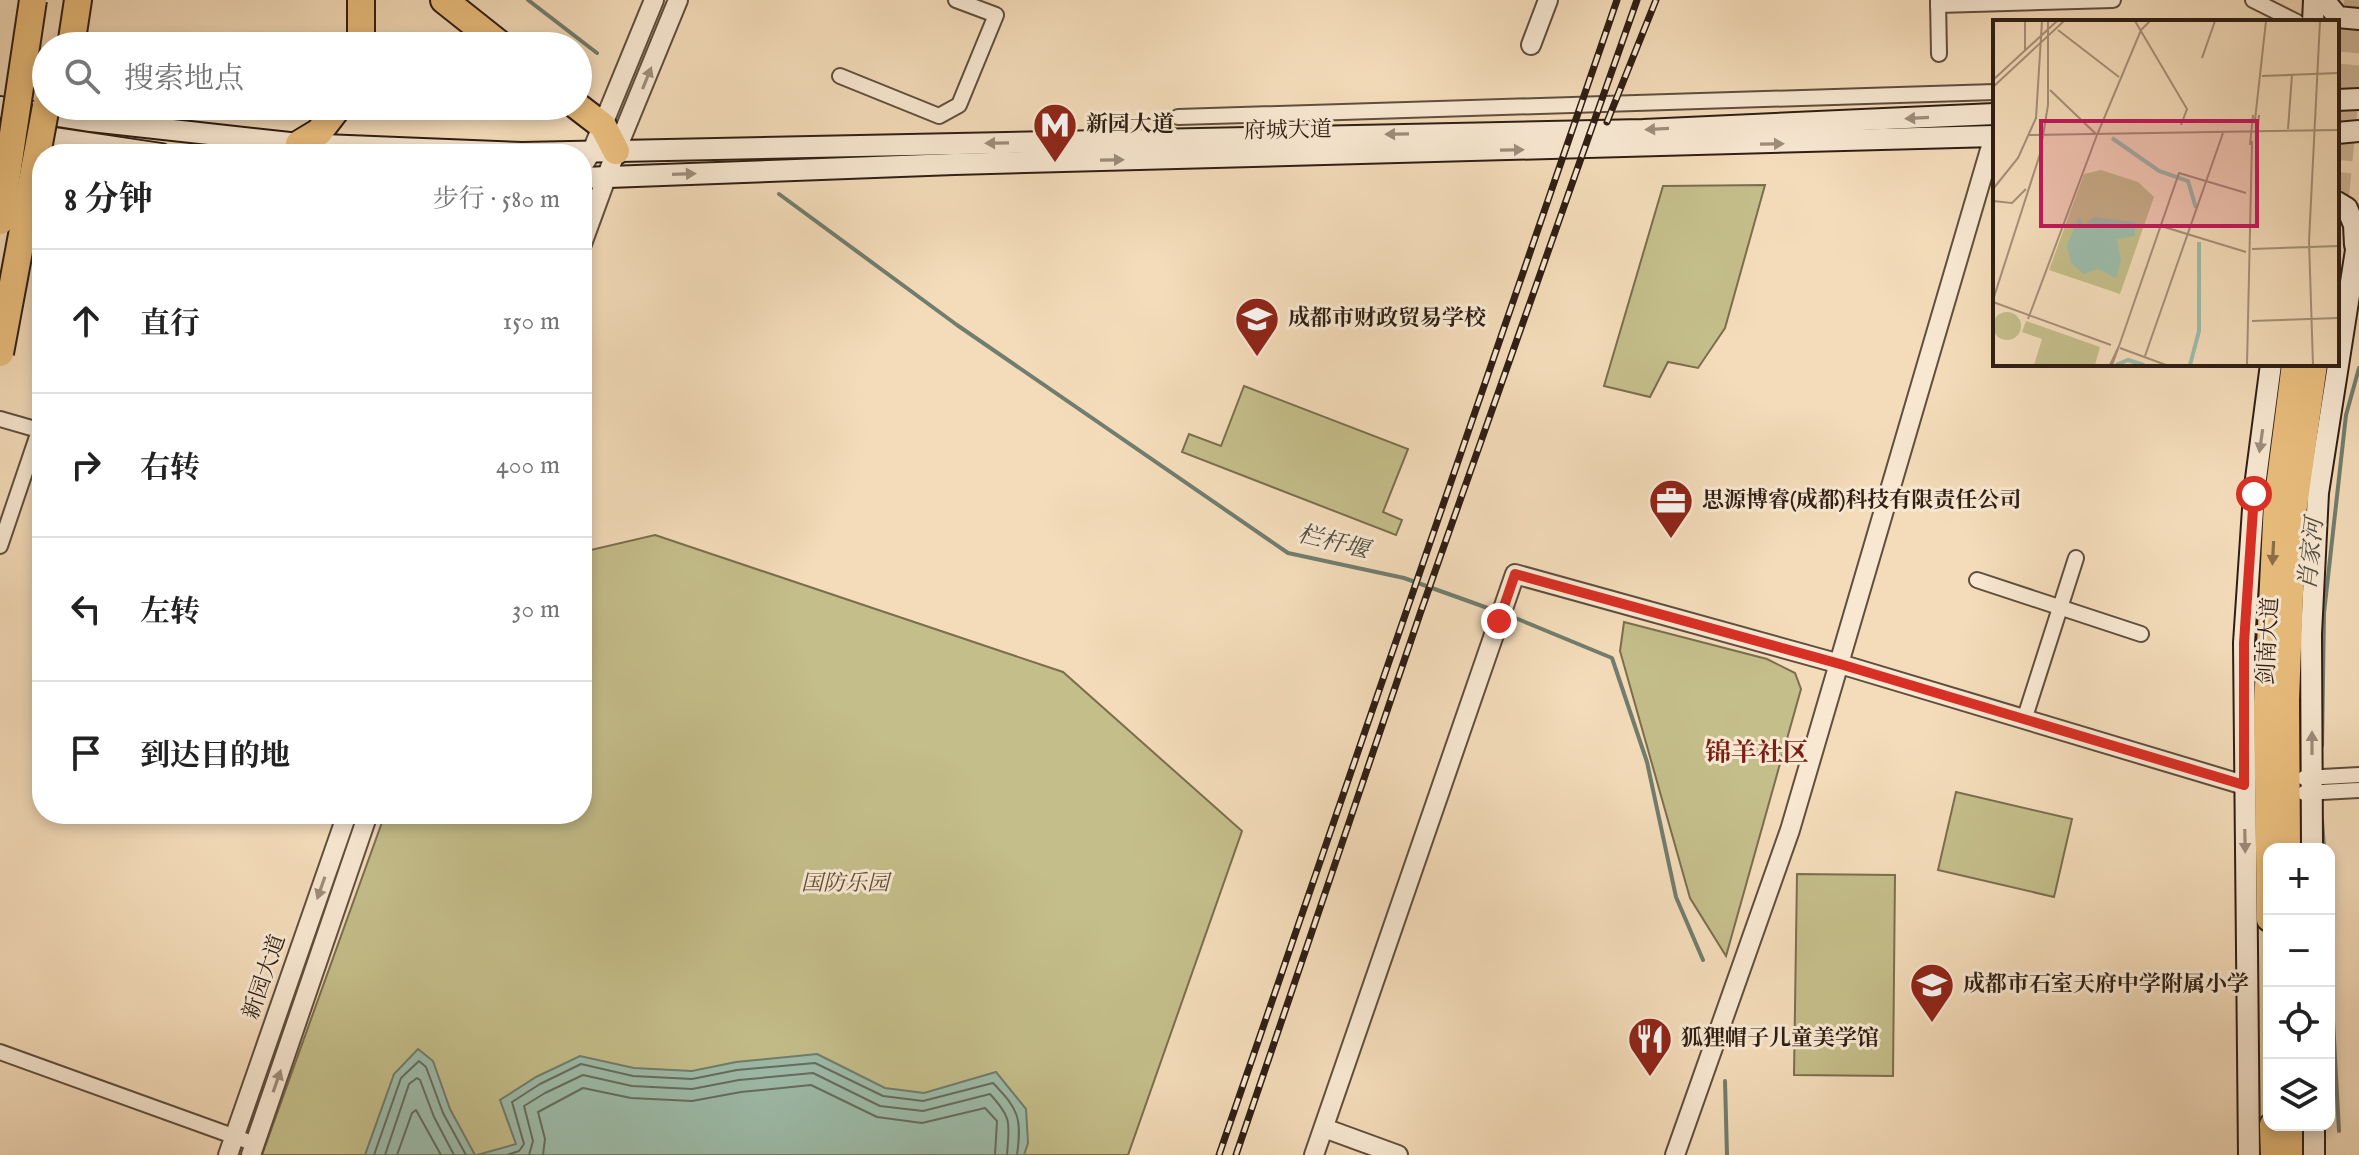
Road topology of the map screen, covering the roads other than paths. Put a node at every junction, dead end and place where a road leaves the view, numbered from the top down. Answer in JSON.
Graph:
{"nodes":[{"id":1,"x":33,"y":0,"type":"edge"},
{"id":2,"x":59,"y":0,"type":"edge"},
{"id":3,"x":78,"y":0,"type":"edge"},
{"id":4,"x":361,"y":0,"type":"edge"},
{"id":5,"x":444,"y":0,"type":"edge"},
{"id":6,"x":654,"y":0,"type":"edge"},
{"id":7,"x":678,"y":0,"type":"edge"},
{"id":8,"x":956,"y":0,"type":"edge"},
{"id":9,"x":1548,"y":0,"type":"edge"},
{"id":10,"x":2113,"y":0,"type":"edge"},
{"id":11,"x":2253,"y":0,"type":"edge"},
{"id":12,"x":2314,"y":0,"type":"edge"},
{"id":13,"x":2324,"y":0,"type":"edge"},
{"id":14,"x":1938,"y":2,"type":"edge"},
{"id":15,"x":2359,"y":19,"type":"edge"},
{"id":16,"x":2293,"y":20,"type":"edge"},
{"id":17,"x":2313,"y":20,"type":"edge"},
{"id":18,"x":55,"y":32,"type":"edge"},
{"id":19,"x":73,"y":32,"type":"edge"},
{"id":20,"x":361,"y":32,"type":"edge"},
{"id":21,"x":484,"y":32,"type":"edge"},
{"id":22,"x":1531,"y":45,"type":"dead end"},
{"id":23,"x":1939,"y":54,"type":"dead end"},
{"id":24,"x":840,"y":76,"type":"dead end"},
{"id":25,"x":1993,"y":92,"type":"edge"},
{"id":26,"x":2359,"y":99,"type":"edge"},
{"id":27,"x":2339,"y":100,"type":"edge"},
{"id":28,"x":0,"y":107,"type":"edge"},
{"id":29,"x":32,"y":112,"type":"edge"},
{"id":30,"x":1993,"y":114,"type":"edge"},
{"id":31,"x":1178,"y":117,"type":"dead end"},
{"id":32,"x":592,"y":118,"type":"edge"},
{"id":33,"x":45,"y":120,"type":"edge"},
{"id":34,"x":84,"y":120,"type":"edge"},
{"id":35,"x":328,"y":120,"type":"edge"},
{"id":36,"x":603,"y":126,"type":"junction"},
{"id":37,"x":0,"y":130,"type":"edge"},
{"id":38,"x":2359,"y":131,"type":"edge"},
{"id":39,"x":2339,"y":133,"type":"edge"},
{"id":40,"x":1993,"y":136,"type":"edge"},
{"id":41,"x":1993,"y":139,"type":"edge"},
{"id":42,"x":40,"y":144,"type":"edge"},
{"id":43,"x":94,"y":144,"type":"edge"},
{"id":44,"x":299,"y":144,"type":"joint"},
{"id":45,"x":597,"y":156,"type":"edge"},
{"id":46,"x":606,"y":176,"type":"junction"},
{"id":47,"x":592,"y":177,"type":"edge"},
{"id":48,"x":32,"y":186,"type":"edge"},
{"id":49,"x":2339,"y":203,"type":"edge"},
{"id":50,"x":592,"y":216,"type":"edge"},
{"id":51,"x":0,"y":221,"type":"edge"},
{"id":52,"x":2359,"y":231,"type":"edge"},
{"id":53,"x":2355,"y":253,"type":"junction"},
{"id":54,"x":0,"y":353,"type":"edge"},
{"id":55,"x":2339,"y":357,"type":"edge"},
{"id":56,"x":2271,"y":366,"type":"edge"},
{"id":57,"x":2294,"y":366,"type":"edge"},
{"id":58,"x":2315,"y":366,"type":"edge"},
{"id":59,"x":2338,"y":366,"type":"edge"},
{"id":60,"x":0,"y":419,"type":"edge"},
{"id":61,"x":32,"y":428,"type":"edge"},
{"id":62,"x":32,"y":456,"type":"edge"},
{"id":63,"x":0,"y":546,"type":"edge"},
{"id":64,"x":2076,"y":558,"type":"dead end"},
{"id":65,"x":1977,"y":580,"type":"dead end"},
{"id":66,"x":2060,"y":609,"type":"junction"},
{"id":67,"x":2141,"y":634,"type":"dead end"},
{"id":68,"x":2311,"y":634,"type":"junction"},
{"id":69,"x":2244,"y":643,"type":"junction"},
{"id":70,"x":1840,"y":664,"type":"junction"},
{"id":71,"x":2276,"y":703,"type":"junction"},
{"id":72,"x":2025,"y":717,"type":"junction"},
{"id":73,"x":2359,"y":775,"type":"edge"},
{"id":74,"x":2244,"y":785,"type":"junction"},
{"id":75,"x":2300,"y":786,"type":"junction"},
{"id":76,"x":2359,"y":790,"type":"edge"},
{"id":77,"x":344,"y":824,"type":"edge"},
{"id":78,"x":365,"y":824,"type":"edge"},
{"id":79,"x":2289,"y":843,"type":"edge"},
{"id":80,"x":2311,"y":843,"type":"edge"},
{"id":81,"x":2269,"y":915,"type":"edge"},
{"id":82,"x":0,"y":1052,"type":"edge"},
{"id":83,"x":1324,"y":1128,"type":"junction"},
{"id":84,"x":2272,"y":1131,"type":"edge"},
{"id":85,"x":2290,"y":1131,"type":"edge"},
{"id":86,"x":2306,"y":1131,"type":"edge"},
{"id":87,"x":235,"y":1137,"type":"junction"},
{"id":88,"x":253,"y":1150,"type":"edge"},
{"id":89,"x":2314,"y":1151,"type":"edge"},
{"id":90,"x":1317,"y":1154,"type":"edge"},
{"id":91,"x":228,"y":1155,"type":"edge"},
{"id":92,"x":1398,"y":1155,"type":"edge"},
{"id":93,"x":1675,"y":1155,"type":"edge"},
{"id":94,"x":2249,"y":1155,"type":"edge"},
{"id":95,"x":2273,"y":1155,"type":"edge"},
{"id":96,"x":2290,"y":1155,"type":"edge"}],
"edges":[{"from":1,"to":51,"type":"highway","bridge":true},
{"from":2,"to":18,"type":"highway"},
{"from":3,"to":19,"type":"highway"},
{"from":4,"to":20,"type":"highway"},
{"from":5,"to":21,"type":"highway"},
{"from":6,"to":36,"type":"street"},
{"from":45,"to":7,"type":"street","one_way":true},
{"from":8,"to":24,"type":"street"},
{"from":9,"to":22,"type":"street"},
{"from":10,"to":14,"type":"street"},
{"from":11,"to":16,"type":"street"},
{"from":12,"to":17,"type":"main road"},
{"from":13,"to":15,"type":"main road"},
{"from":14,"to":23,"type":"street"},
{"from":25,"to":31,"type":"street"},
{"from":26,"to":27,"type":"main road"},
{"from":28,"to":29,"type":"main road","name":"府城大道"},
{"from":30,"to":45,"type":"main road","name":"府城大道","one_way":true},
{"from":32,"to":36,"type":"highway"},
{"from":33,"to":42,"type":"highway","bridge":true},
{"from":34,"to":44,"type":"main road","name":"府城大道"},
{"from":35,"to":44,"type":"highway"},
{"from":36,"to":45,"type":"highway"},
{"from":37,"to":43,"type":"main road"},
{"from":38,"to":39,"type":"main road"},
{"from":46,"to":40,"type":"main road","name":"府城大道","one_way":true},
{"from":41,"to":70,"type":"street"},
{"from":45,"to":46,"type":"street"},
{"from":46,"to":47,"type":"main road","name":"府城大道"},
{"from":46,"to":50,"type":"street"},
{"from":48,"to":54,"type":"highway","bridge":true},
{"from":49,"to":53,"type":"main road"},
{"from":52,"to":53,"type":"main road"},
{"from":53,"to":55,"type":"main road"},
{"from":56,"to":69,"type":"main road","one_way":true},
{"from":57,"to":71,"type":"highway","name":"剑南大道","one_way":true},
{"from":58,"to":71,"type":"highway","name":"剑南大道"},
{"from":59,"to":68,"type":"main road"},
{"from":60,"to":61,"type":"street"},
{"from":62,"to":63,"type":"street"},
{"from":64,"to":66,"type":"street"},
{"from":65,"to":66,"type":"street"},
{"from":66,"to":67,"type":"street"},
{"from":66,"to":72,"type":"street"},
{"from":68,"to":71,"type":"main road"},
{"from":75,"to":68,"type":"main road","one_way":true},
{"from":69,"to":71,"type":"main road"},
{"from":69,"to":74,"type":"main road"},
{"from":70,"to":72,"type":"street"},
{"from":70,"to":83,"type":"street"},
{"from":70,"to":93,"type":"street"},
{"from":71,"to":75,"type":"highway","name":"剑南大道"},
{"from":71,"to":81,"type":"highway","name":"剑南大道"},
{"from":72,"to":74,"type":"street"},
{"from":73,"to":75,"type":"street"},
{"from":74,"to":94,"type":"main road","one_way":true},
{"from":75,"to":76,"type":"street"},
{"from":75,"to":79,"type":"highway","name":"剑南大道"},
{"from":75,"to":80,"type":"main road"},
{"from":77,"to":87,"type":"street","name":"新园大道","one_way":true},
{"from":88,"to":78,"type":"street","name":"新园大道","one_way":true},
{"from":82,"to":87,"type":"street"},
{"from":83,"to":90,"type":"street"},
{"from":83,"to":92,"type":"street"},
{"from":84,"to":95,"type":"highway"},
{"from":85,"to":96,"type":"highway"},
{"from":86,"to":89,"type":"main road"},
{"from":87,"to":88,"type":"street"},
{"from":87,"to":91,"type":"street","name":"新园大道"}]}
